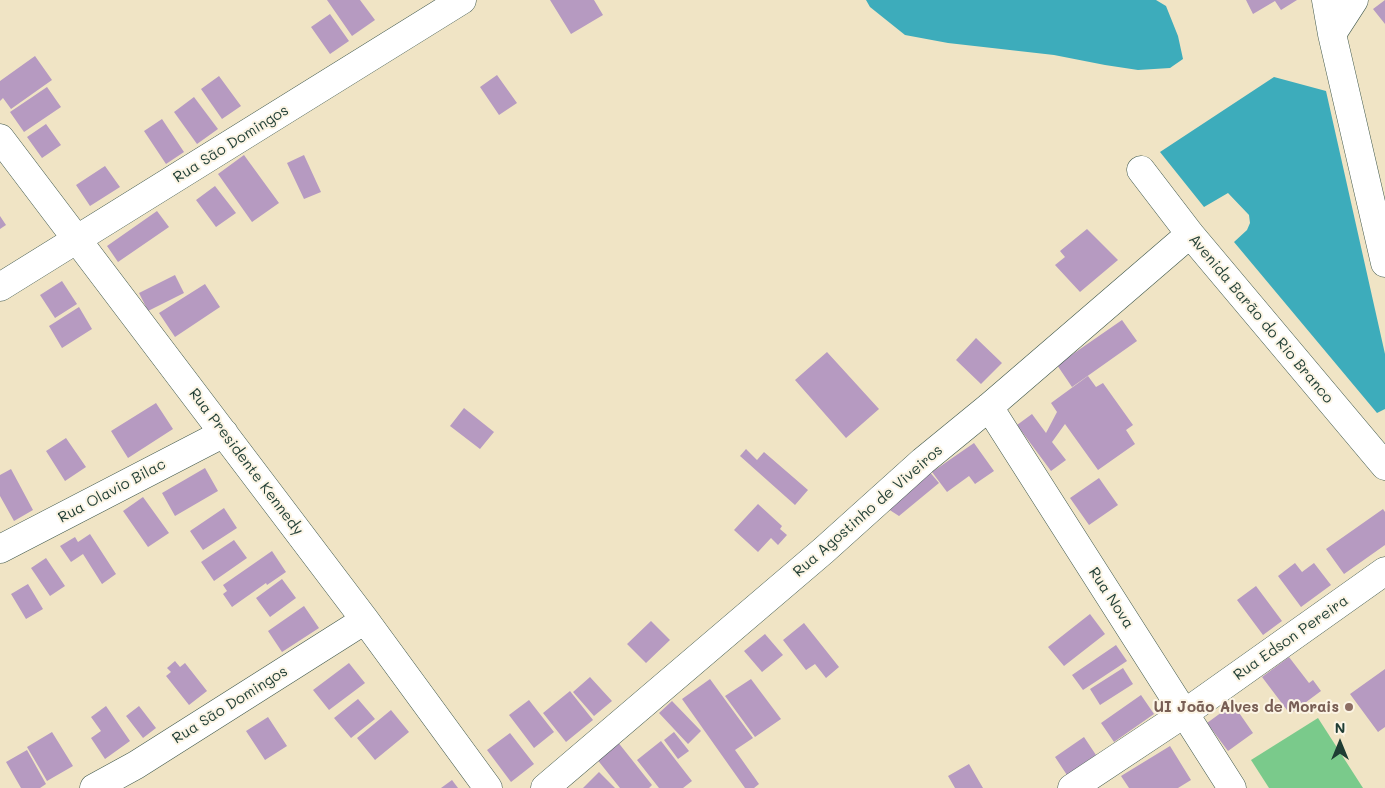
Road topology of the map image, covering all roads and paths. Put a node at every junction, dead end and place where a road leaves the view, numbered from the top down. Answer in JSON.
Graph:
{"nodes":[{"id":1,"x":462,"y":0,"type":"edge"},
{"id":2,"x":1326,"y":0,"type":"edge"},
{"id":3,"x":1354,"y":0,"type":"edge"},
{"id":4,"x":1332,"y":34,"type":"junction"},
{"id":5,"x":0,"y":138,"type":"edge"},
{"id":6,"x":1141,"y":170,"type":"dead end"},
{"id":7,"x":1190,"y":234,"type":"junction"},
{"id":8,"x":78,"y":240,"type":"junction"},
{"id":9,"x":1385,"y":263,"type":"edge"},
{"id":10,"x":0,"y":287,"type":"edge"},
{"id":11,"x":989,"y":407,"type":"junction"},
{"id":12,"x":224,"y":432,"type":"junction"},
{"id":13,"x":1385,"y":466,"type":"edge"},
{"id":14,"x":0,"y":549,"type":"edge"},
{"id":15,"x":1385,"y":571,"type":"edge"},
{"id":16,"x":365,"y":620,"type":"junction"},
{"id":17,"x":1185,"y":713,"type":"junction"},
{"id":18,"x":94,"y":788,"type":"edge"},
{"id":19,"x":488,"y":788,"type":"edge"},
{"id":20,"x":545,"y":788,"type":"edge"},
{"id":21,"x":1072,"y":788,"type":"edge"},
{"id":22,"x":1232,"y":788,"type":"edge"}],
"edges":[{"from":1,"to":8,"type":"street","name":"Rua São Domingos"},
{"from":2,"to":4,"type":"street"},
{"from":3,"to":4,"type":"street"},
{"from":4,"to":9,"type":"street"},
{"from":5,"to":8,"type":"street","name":"Rua Presidente Kennedy"},
{"from":6,"to":7,"type":"street","name":"Avenida Barão do Rio Branco"},
{"from":7,"to":11,"type":"street","name":"Rua Agostinho de Viveiros"},
{"from":7,"to":13,"type":"street","name":"Avenida Barão do Rio Branco"},
{"from":8,"to":10,"type":"street","name":"Rua São Domingos"},
{"from":8,"to":12,"type":"street","name":"Rua Presidente Kennedy"},
{"from":11,"to":17,"type":"street","name":"Rua Nova"},
{"from":11,"to":20,"type":"street","name":"Rua Agostinho de Viveiros"},
{"from":12,"to":14,"type":"street","name":"Rua Olavio Bilac"},
{"from":12,"to":16,"type":"street","name":"Rua Presidente Kennedy"},
{"from":15,"to":17,"type":"street","name":"Rua Edson Pereira"},
{"from":16,"to":18,"type":"street","name":"Rua São Domingos"},
{"from":16,"to":19,"type":"street","name":"Rua Presidente Kennedy"},
{"from":17,"to":21,"type":"street","name":"Rua Edson Pereira"},
{"from":17,"to":22,"type":"street","name":"Rua Nova"}]}
